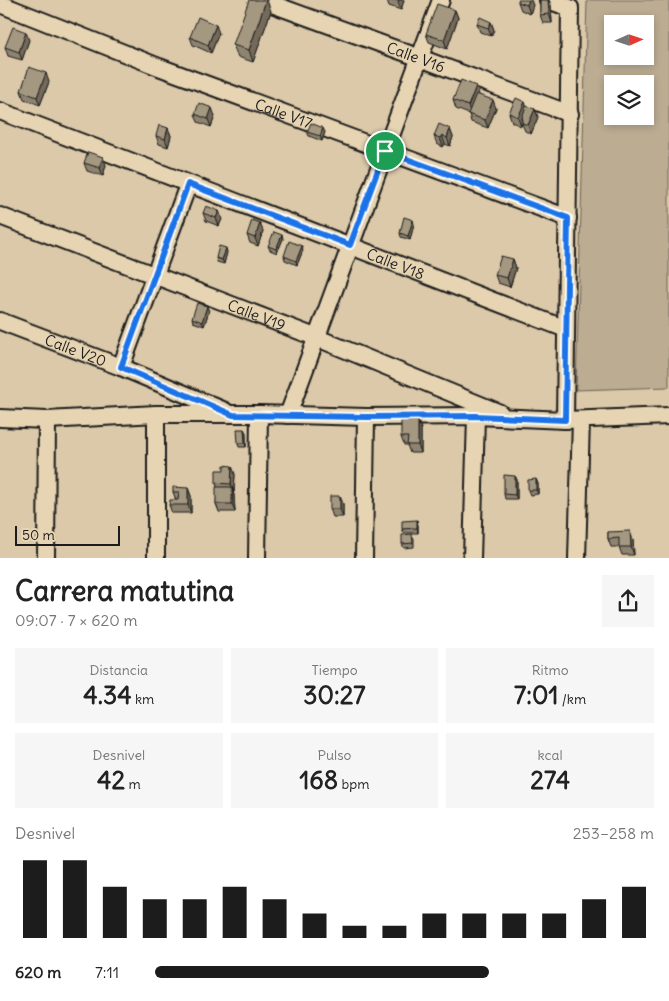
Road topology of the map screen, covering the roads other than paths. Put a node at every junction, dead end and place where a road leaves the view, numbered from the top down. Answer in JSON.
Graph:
{"nodes":[{"id":1,"x":261,"y":0,"type":"edge"},
{"id":2,"x":441,"y":0,"type":"edge"},
{"id":3,"x":548,"y":0,"type":"edge"},
{"id":4,"x":0,"y":4,"type":"edge"},
{"id":5,"x":420,"y":58,"type":"junction"},
{"id":6,"x":0,"y":111,"type":"edge"},
{"id":7,"x":570,"y":114,"type":"junction"},
{"id":8,"x":385,"y":151,"type":"junction"},
{"id":9,"x":188,"y":184,"type":"junction"},
{"id":10,"x":0,"y":216,"type":"edge"},
{"id":11,"x":568,"y":218,"type":"junction"},
{"id":12,"x":350,"y":245,"type":"junction"},
{"id":13,"x":154,"y":275,"type":"junction"},
{"id":14,"x":0,"y":322,"type":"edge"},
{"id":15,"x":566,"y":328,"type":"junction"},
{"id":16,"x":315,"y":337,"type":"junction"},
{"id":17,"x":121,"y":367,"type":"junction"},
{"id":18,"x":156,"y":414,"type":"junction"},
{"id":19,"x":259,"y":414,"type":"junction"},
{"id":20,"x":233,"y":415,"type":"junction"},
{"id":21,"x":288,"y":415,"type":"junction"},
{"id":22,"x":476,"y":416,"type":"junction"},
{"id":23,"x":669,"y":416,"type":"edge"},
{"id":24,"x":366,"y":417,"type":"junction"},
{"id":25,"x":512,"y":417,"type":"junction"},
{"id":26,"x":0,"y":418,"type":"edge"},
{"id":27,"x":47,"y":420,"type":"junction"},
{"id":28,"x":573,"y":420,"type":"junction"},
{"id":29,"x":46,"y":558,"type":"edge"},
{"id":30,"x":156,"y":558,"type":"edge"},
{"id":31,"x":257,"y":558,"type":"edge"},
{"id":32,"x":364,"y":558,"type":"edge"},
{"id":33,"x":472,"y":558,"type":"edge"},
{"id":34,"x":577,"y":558,"type":"edge"}],
"edges":[{"from":1,"to":5,"type":"street","name":"Calle V16"},
{"from":2,"to":5,"type":"street"},
{"from":3,"to":7,"type":"street"},
{"from":4,"to":8,"type":"street","name":"Calle V17"},
{"from":5,"to":7,"type":"street","name":"Calle V16"},
{"from":5,"to":8,"type":"street"},
{"from":6,"to":9,"type":"street","name":"Calle V18"},
{"from":7,"to":11,"type":"street"},
{"from":8,"to":11,"type":"street","name":"Calle V17"},
{"from":8,"to":12,"type":"street"},
{"from":9,"to":12,"type":"street","name":"Calle V18"},
{"from":9,"to":13,"type":"street"},
{"from":10,"to":13,"type":"street","name":"Calle V19"},
{"from":11,"to":15,"type":"street"},
{"from":12,"to":15,"type":"street","name":"Calle V18"},
{"from":12,"to":16,"type":"street"},
{"from":13,"to":16,"type":"street","name":"Calle V19"},
{"from":13,"to":17,"type":"street"},
{"from":14,"to":17,"type":"street","name":"Calle V20"},
{"from":15,"to":28,"type":"street"},
{"from":16,"to":21,"type":"street"},
{"from":16,"to":25,"type":"street","name":"Calle V19"},
{"from":17,"to":20,"type":"street","name":"Calle V20"},
{"from":18,"to":20,"type":"street"},
{"from":18,"to":27,"type":"street"},
{"from":18,"to":30,"type":"street"},
{"from":19,"to":20,"type":"street"},
{"from":19,"to":21,"type":"street"},
{"from":19,"to":31,"type":"street"},
{"from":21,"to":24,"type":"street"},
{"from":22,"to":24,"type":"street"},
{"from":22,"to":25,"type":"street"},
{"from":22,"to":33,"type":"street"},
{"from":23,"to":28,"type":"street"},
{"from":24,"to":32,"type":"street"},
{"from":25,"to":28,"type":"street"},
{"from":26,"to":27,"type":"street"},
{"from":27,"to":29,"type":"street"},
{"from":28,"to":34,"type":"street"}]}
